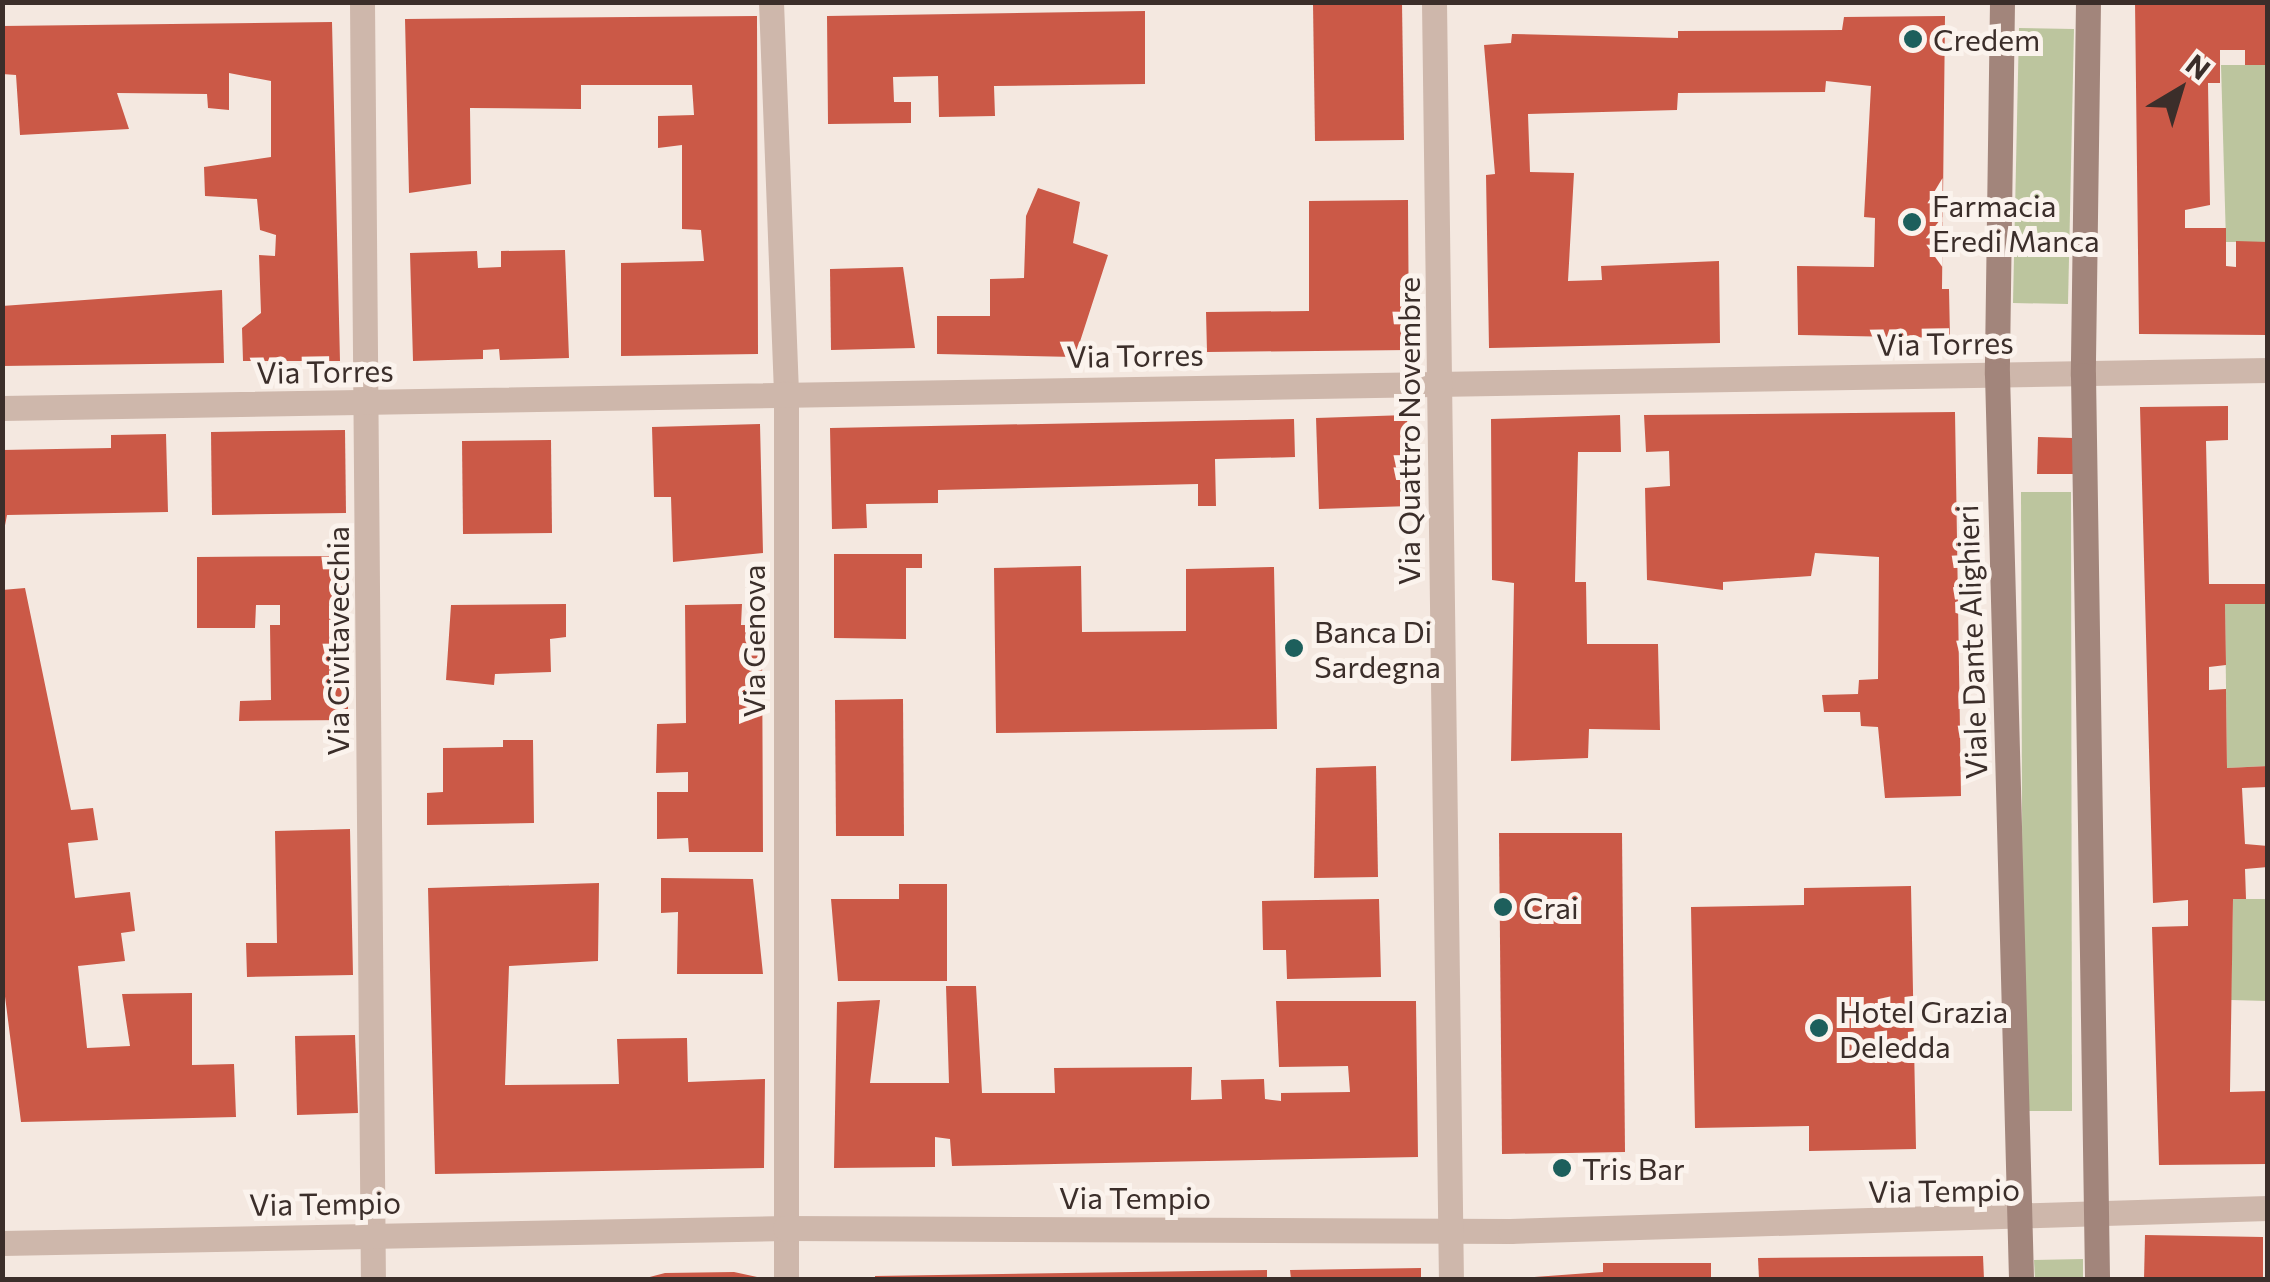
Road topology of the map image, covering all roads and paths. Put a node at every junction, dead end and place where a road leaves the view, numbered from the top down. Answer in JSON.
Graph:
{"nodes":[{"id":1,"x":362,"y":2,"type":"edge"},
{"id":2,"x":772,"y":2,"type":"edge"},
{"id":3,"x":1434,"y":2,"type":"edge"},
{"id":4,"x":2002,"y":2,"type":"edge"},
{"id":5,"x":2088,"y":2,"type":"edge"},
{"id":6,"x":2268,"y":370,"type":"edge"},
{"id":7,"x":1997,"y":374,"type":"junction"},
{"id":8,"x":2083,"y":375,"type":"junction"},
{"id":9,"x":1441,"y":383,"type":"junction"},
{"id":10,"x":786,"y":392,"type":"junction"},
{"id":11,"x":368,"y":404,"type":"junction"},
{"id":12,"x":2,"y":408,"type":"edge"},
{"id":13,"x":2268,"y":1208,"type":"edge"},
{"id":14,"x":2094,"y":1219,"type":"junction"},
{"id":15,"x":2019,"y":1221,"type":"junction"},
{"id":16,"x":785,"y":1228,"type":"junction"},
{"id":17,"x":1450,"y":1231,"type":"junction"},
{"id":18,"x":372,"y":1234,"type":"junction"},
{"id":19,"x":2,"y":1243,"type":"edge"},
{"id":20,"x":373,"y":1280,"type":"edge"},
{"id":21,"x":786,"y":1280,"type":"edge"},
{"id":22,"x":1452,"y":1280,"type":"edge"},
{"id":23,"x":2021,"y":1280,"type":"edge"},
{"id":24,"x":2097,"y":1280,"type":"edge"}],
"edges":[{"from":1,"to":11,"type":"street","name":"Via Civitavecchia"},
{"from":2,"to":10,"type":"street","name":"Via Genova"},
{"from":3,"to":9,"type":"street","name":"Via Quattro Novembre"},
{"from":4,"to":7,"type":"main road","name":"Viale Dante Alighieri"},
{"from":5,"to":8,"type":"main road"},
{"from":6,"to":8,"type":"street","name":"Via Torres"},
{"from":7,"to":8,"type":"street","name":"Via Torres"},
{"from":7,"to":9,"type":"street","name":"Via Torres"},
{"from":7,"to":15,"type":"main road","name":"Viale Dante Alighieri"},
{"from":8,"to":14,"type":"main road"},
{"from":9,"to":10,"type":"street","name":"Via Torres"},
{"from":9,"to":17,"type":"street","name":"Via Quattro Novembre"},
{"from":10,"to":11,"type":"street","name":"Via Torres"},
{"from":10,"to":16,"type":"street","name":"Via Genova"},
{"from":11,"to":12,"type":"street","name":"Via Torres"},
{"from":11,"to":18,"type":"street","name":"Via Civitavecchia"},
{"from":13,"to":14,"type":"street","name":"Via Tempio"},
{"from":14,"to":15,"type":"street","name":"Via Tempio"},
{"from":14,"to":24,"type":"main road"},
{"from":15,"to":17,"type":"street","name":"Via Tempio"},
{"from":15,"to":23,"type":"main road","name":"Viale Dante Alighieri"},
{"from":16,"to":17,"type":"street","name":"Via Tempio"},
{"from":16,"to":18,"type":"street","name":"Via Tempio"},
{"from":16,"to":21,"type":"street","name":"Via Genova"},
{"from":17,"to":22,"type":"street","name":"Via Quattro Novembre"},
{"from":18,"to":19,"type":"street","name":"Via Tempio"},
{"from":18,"to":20,"type":"street","name":"Via Civitavecchia"}]}
